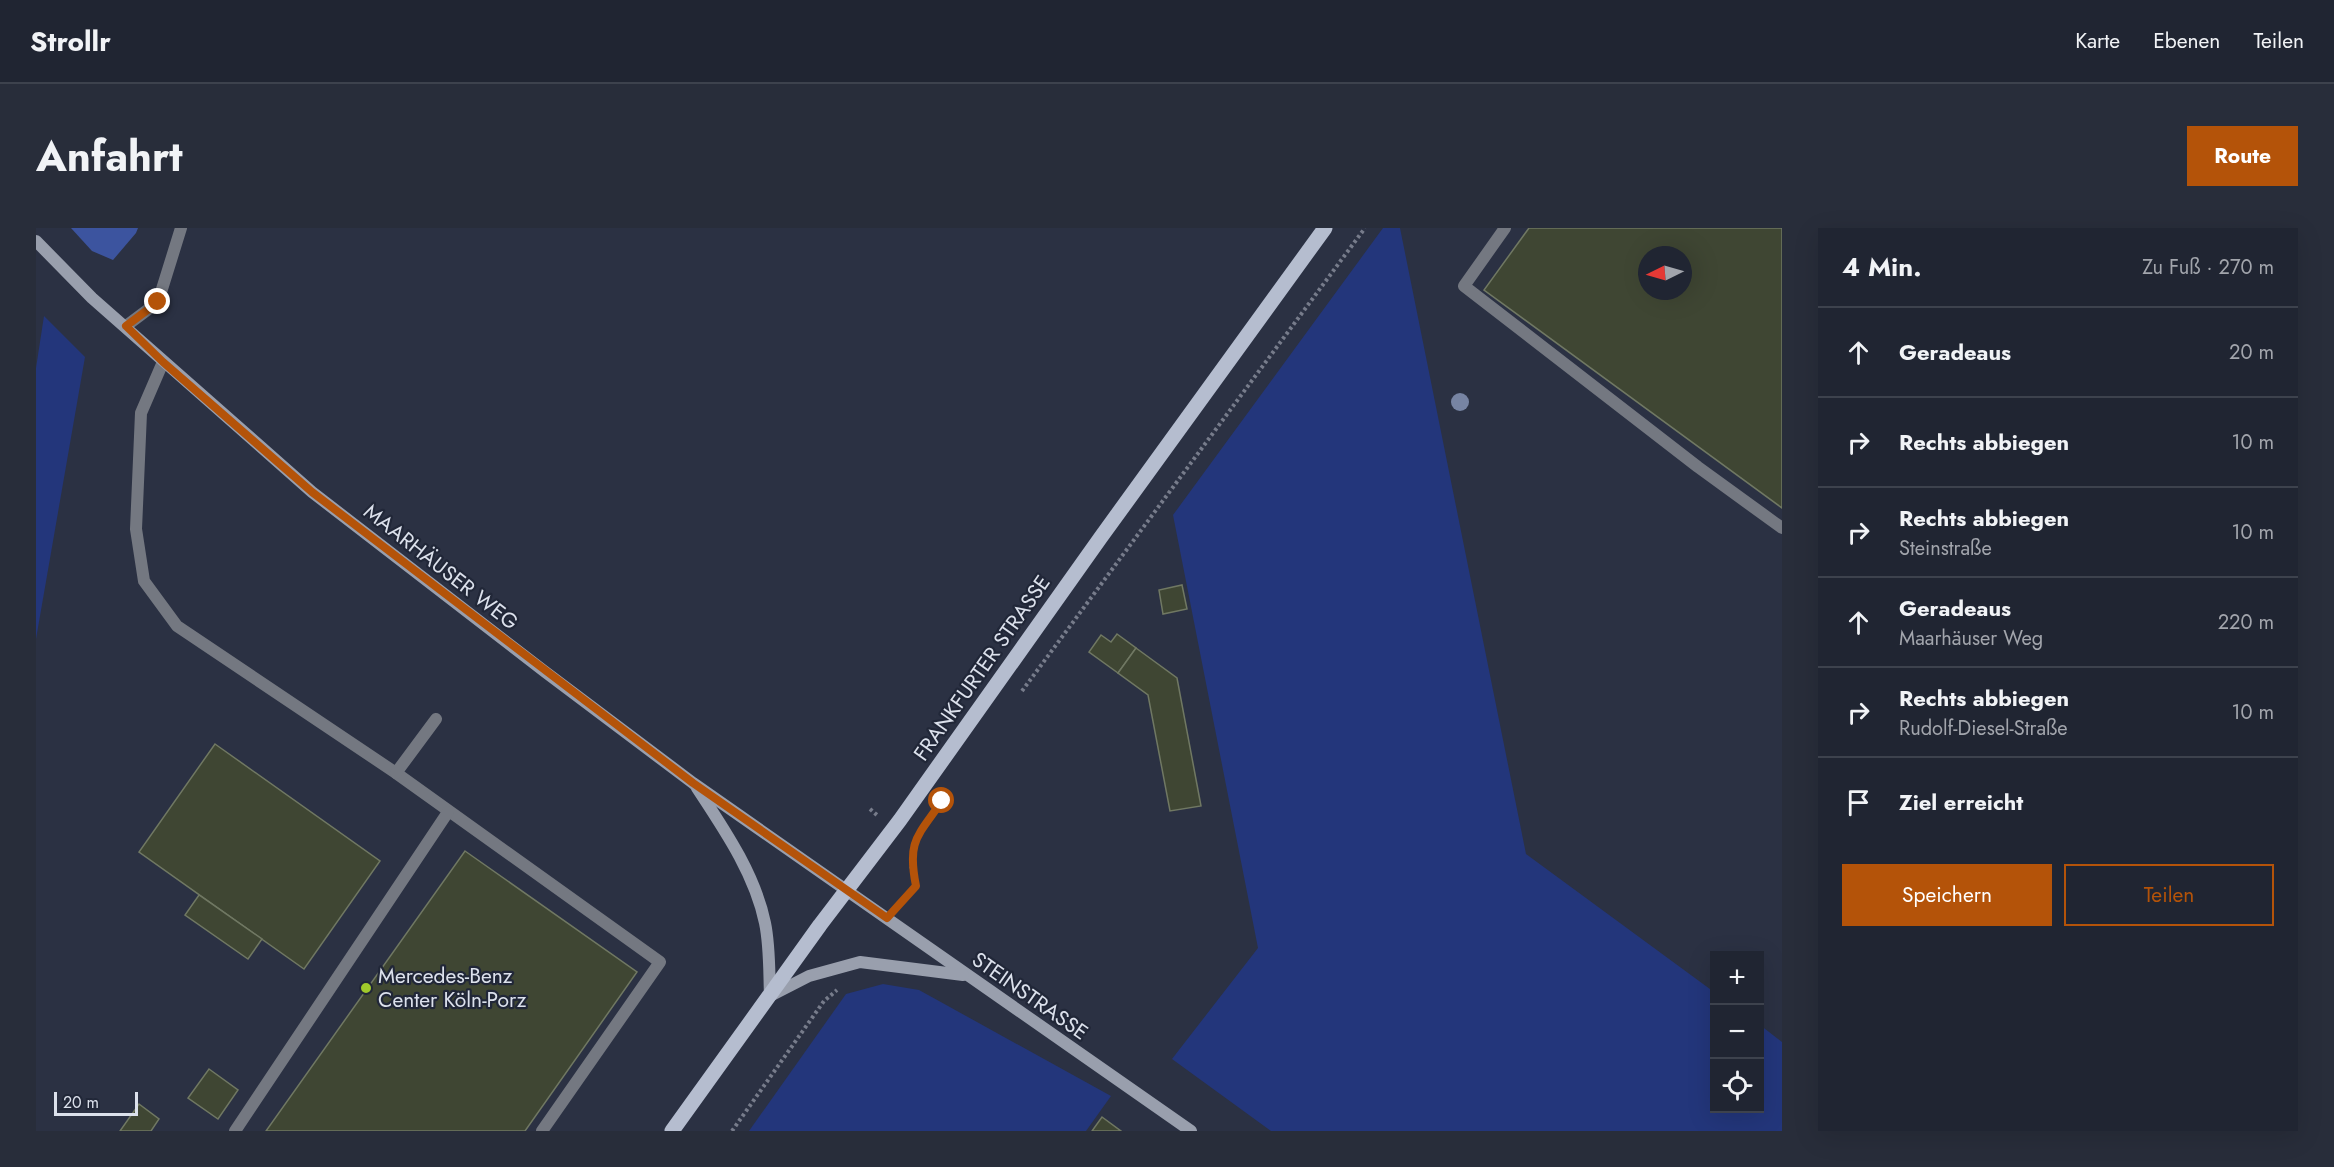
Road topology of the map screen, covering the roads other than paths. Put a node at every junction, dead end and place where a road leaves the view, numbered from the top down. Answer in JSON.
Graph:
{"nodes":[{"id":1,"x":181,"y":228,"type":"edge"},
{"id":2,"x":1325,"y":228,"type":"edge"},
{"id":3,"x":1505,"y":228,"type":"edge"},
{"id":4,"x":36,"y":242,"type":"edge"},
{"id":5,"x":126,"y":326,"type":"junction"},
{"id":6,"x":163,"y":362,"type":"junction"},
{"id":7,"x":1782,"y":528,"type":"edge"},
{"id":8,"x":436,"y":719,"type":"dead end"},
{"id":9,"x":396,"y":773,"type":"junction"},
{"id":10,"x":693,"y":783,"type":"junction"},
{"id":11,"x":448,"y":812,"type":"junction"},
{"id":12,"x":849,"y":890,"type":"junction"},
{"id":13,"x":968,"y":975,"type":"junction"},
{"id":14,"x":770,"y":996,"type":"junction"},
{"id":15,"x":235,"y":1131,"type":"edge"},
{"id":16,"x":542,"y":1131,"type":"edge"},
{"id":17,"x":672,"y":1131,"type":"edge"},
{"id":18,"x":1191,"y":1131,"type":"edge"}],
"edges":[{"from":1,"to":5,"type":"street"},
{"from":2,"to":12,"type":"main road","name":"FRANKFURTER STRASSE"},
{"from":3,"to":7,"type":"street"},
{"from":4,"to":5,"type":"main road","name":"MAARHÄUSER WEG"},
{"from":5,"to":6,"type":"main road","name":"MAARHÄUSER WEG"},
{"from":6,"to":9,"type":"street"},
{"from":6,"to":10,"type":"main road","name":"MAARHÄUSER WEG"},
{"from":8,"to":9,"type":"street"},
{"from":9,"to":11,"type":"street"},
{"from":10,"to":12,"type":"main road","name":"MAARHÄUSER WEG"},
{"from":10,"to":14,"type":"main road"},
{"from":11,"to":15,"type":"street"},
{"from":11,"to":16,"type":"street"},
{"from":12,"to":13,"type":"main road","name":"STEINSTRASSE"},
{"from":12,"to":14,"type":"main road","name":"FRANKFURTER STRASSE"},
{"from":13,"to":14,"type":"main road"},
{"from":13,"to":18,"type":"main road","name":"STEINSTRASSE"},
{"from":14,"to":17,"type":"main road","name":"FRANKFURTER STRASSE"}]}
